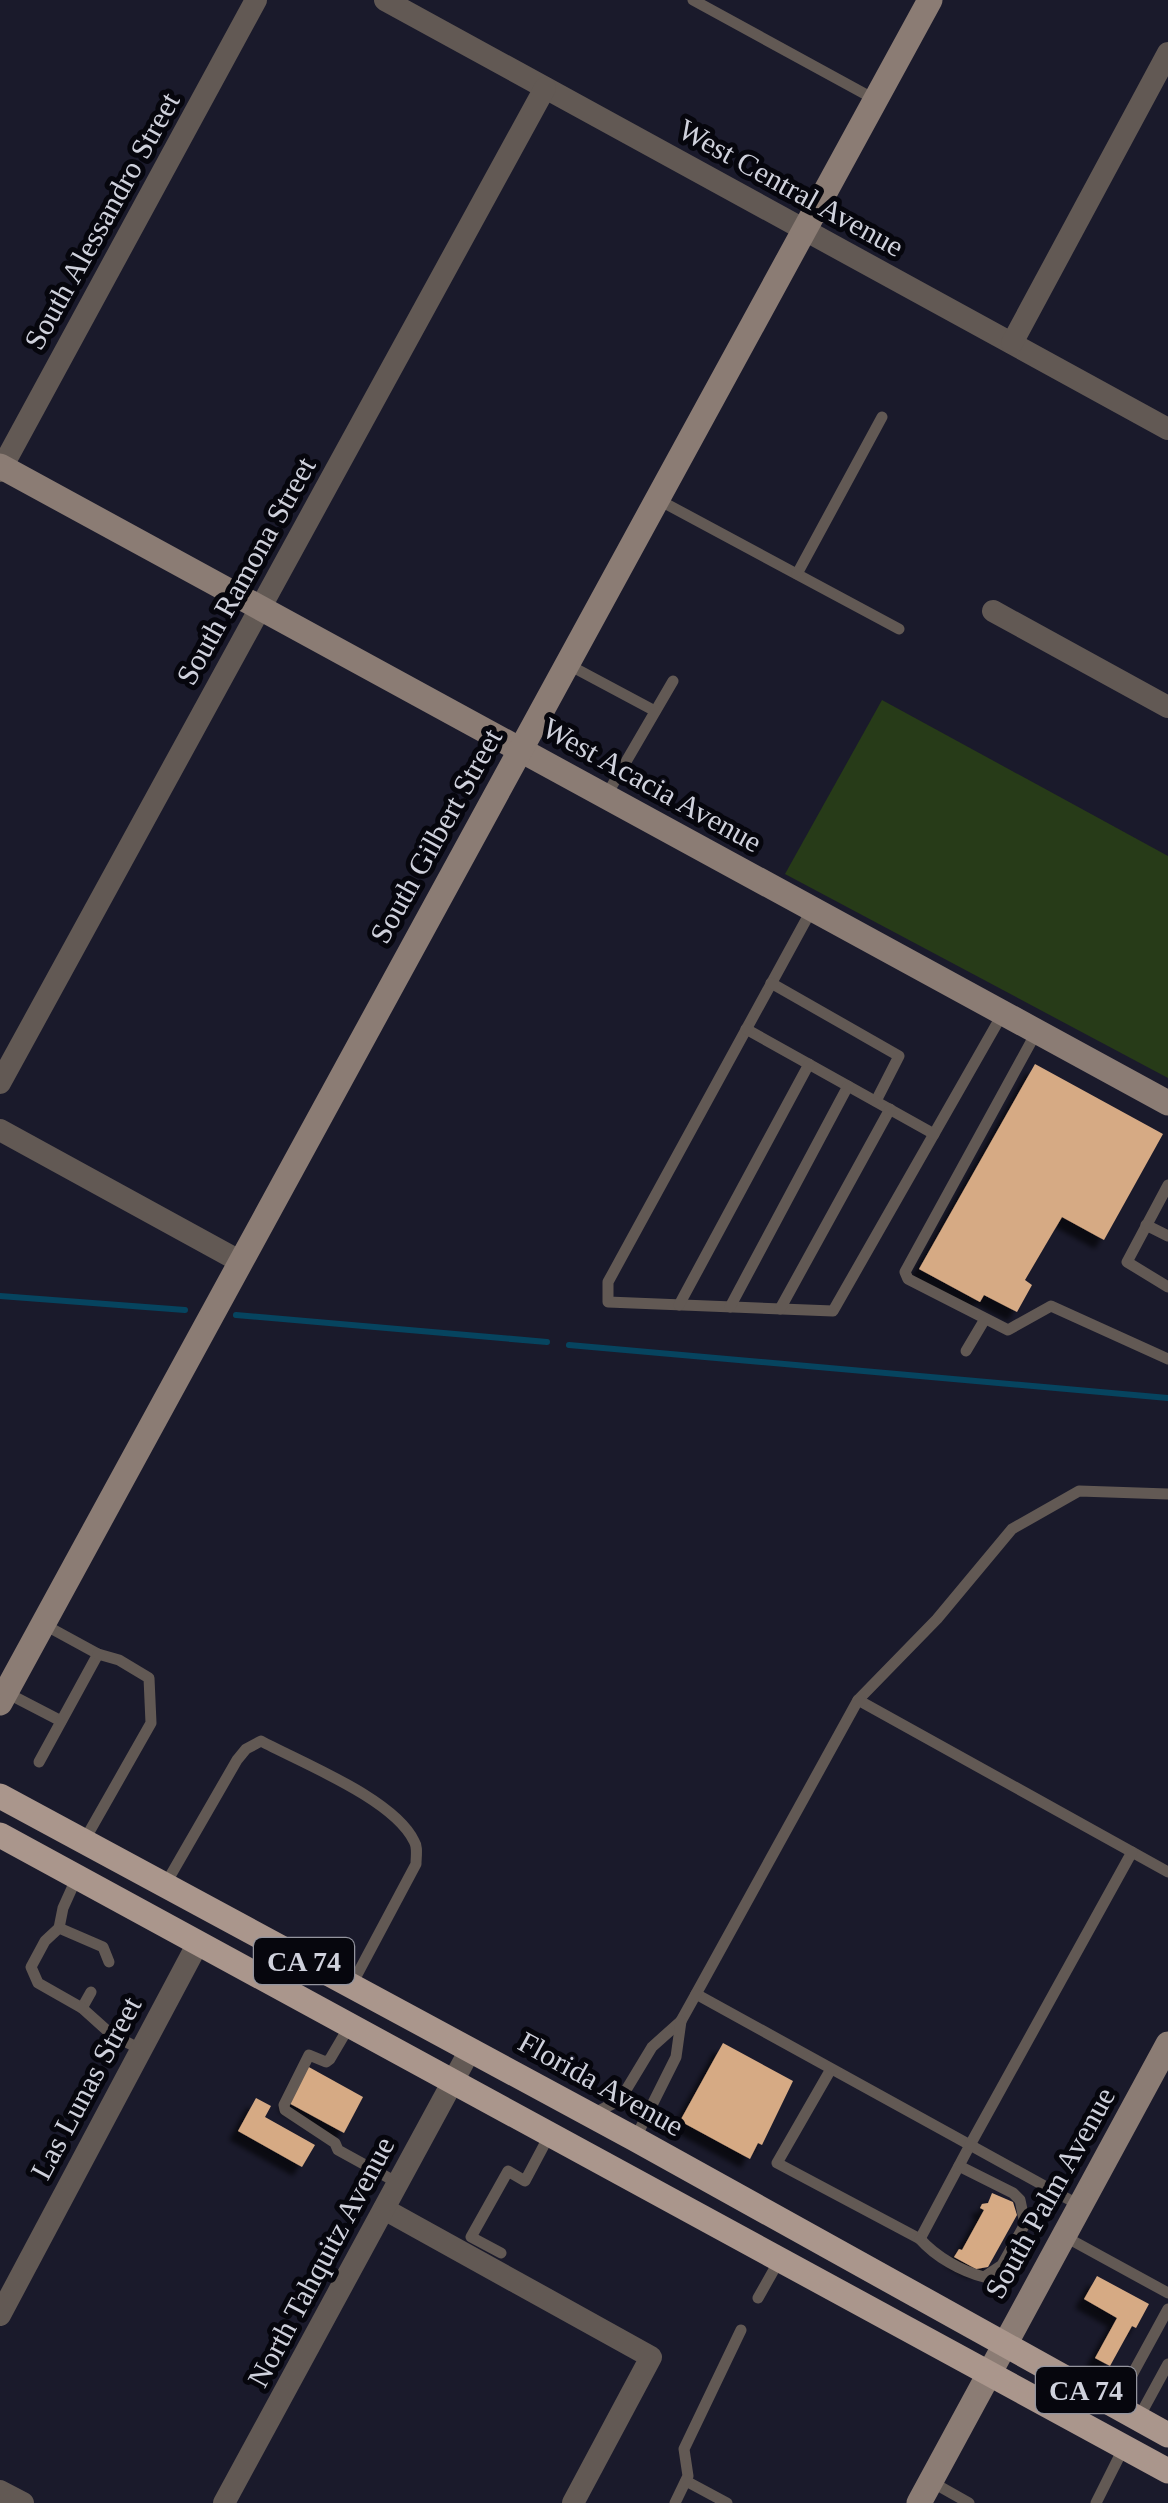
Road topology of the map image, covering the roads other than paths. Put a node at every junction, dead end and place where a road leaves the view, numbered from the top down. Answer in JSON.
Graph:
{"nodes":[{"id":1,"x":256,"y":0,"type":"edge"},
{"id":2,"x":385,"y":0,"type":"edge"},
{"id":3,"x":694,"y":0,"type":"edge"},
{"id":4,"x":930,"y":0,"type":"edge"},
{"id":5,"x":1168,"y":53,"type":"edge"},
{"id":6,"x":545,"y":88,"type":"junction"},
{"id":7,"x":876,"y":100,"type":"junction"},
{"id":8,"x":804,"y":230,"type":"junction"},
{"id":9,"x":1012,"y":343,"type":"junction"},
{"id":10,"x":882,"y":417,"type":"dead end"},
{"id":11,"x":1168,"y":429,"type":"edge"},
{"id":12,"x":1,"y":468,"type":"edge"},
{"id":13,"x":657,"y":499,"type":"junction"},
{"id":14,"x":797,"y":574,"type":"junction"},
{"id":15,"x":260,"y":608,"type":"junction"},
{"id":16,"x":993,"y":611,"type":"dead end"},
{"id":17,"x":898,"y":628,"type":"dead end"},
{"id":18,"x":568,"y":664,"type":"junction"},
{"id":19,"x":673,"y":682,"type":"dead end"},
{"id":20,"x":1168,"y":707,"type":"edge"},
{"id":21,"x":655,"y":712,"type":"junction"},
{"id":22,"x":520,"y":750,"type":"junction"},
{"id":23,"x":606,"y":796,"type":"junction"},
{"id":24,"x":812,"y":909,"type":"junction"},
{"id":25,"x":772,"y":983,"type":"junction"},
{"id":26,"x":1003,"y":1013,"type":"junction"},
{"id":27,"x":746,"y":1030,"type":"junction"},
{"id":28,"x":1037,"y":1031,"type":"junction"},
{"id":29,"x":809,"y":1064,"type":"junction"},
{"id":30,"x":0,"y":1083,"type":"edge"},
{"id":31,"x":848,"y":1086,"type":"junction"},
{"id":32,"x":876,"y":1101,"type":"junction"},
{"id":33,"x":1168,"y":1103,"type":"edge"},
{"id":34,"x":890,"y":1109,"type":"junction"},
{"id":35,"x":0,"y":1130,"type":"edge"},
{"id":36,"x":934,"y":1134,"type":"junction"},
{"id":37,"x":1168,"y":1185,"type":"edge"},
{"id":38,"x":1146,"y":1225,"type":"junction"},
{"id":39,"x":1168,"y":1236,"type":"edge"},
{"id":40,"x":240,"y":1262,"type":"junction"},
{"id":41,"x":1168,"y":1287,"type":"edge"},
{"id":42,"x":679,"y":1305,"type":"junction"},
{"id":43,"x":730,"y":1307,"type":"junction"},
{"id":44,"x":780,"y":1309,"type":"junction"},
{"id":45,"x":985,"y":1319,"type":"junction"},
{"id":46,"x":966,"y":1351,"type":"dead end"},
{"id":47,"x":1168,"y":1359,"type":"edge"},
{"id":48,"x":1168,"y":1494,"type":"edge"},
{"id":49,"x":43,"y":1624,"type":"junction"},
{"id":50,"x":98,"y":1654,"type":"junction"},
{"id":51,"x":3,"y":1698,"type":"edge"},
{"id":52,"x":858,"y":1700,"type":"junction"},
{"id":53,"x":60,"y":1722,"type":"junction"},
{"id":54,"x":38,"y":1762,"type":"dead end"},
{"id":55,"x":0,"y":1796,"type":"edge"},
{"id":56,"x":0,"y":1835,"type":"edge"},
{"id":57,"x":84,"y":1841,"type":"junction"},
{"id":58,"x":1132,"y":1852,"type":"junction"},
{"id":59,"x":1168,"y":1872,"type":"edge"},
{"id":60,"x":77,"y":1877,"type":"junction"},
{"id":61,"x":165,"y":1885,"type":"junction"},
{"id":62,"x":60,"y":1928,"type":"junction"},
{"id":63,"x":198,"y":1943,"type":"junction"},
{"id":64,"x":109,"y":1962,"type":"dead end"},
{"id":65,"x":351,"y":1986,"type":"junction"},
{"id":66,"x":92,"y":1992,"type":"dead end"},
{"id":67,"x":696,"y":1994,"type":"junction"},
{"id":68,"x":82,"y":2008,"type":"junction"},
{"id":69,"x":681,"y":2021,"type":"junction"},
{"id":70,"x":350,"y":2026,"type":"junction"},
{"id":71,"x":1168,"y":2044,"type":"edge"},
{"id":72,"x":140,"y":2049,"type":"junction"},
{"id":73,"x":470,"y":2050,"type":"junction"},
{"id":74,"x":831,"y":2069,"type":"junction"},
{"id":75,"x":453,"y":2082,"type":"junction"},
{"id":76,"x":591,"y":2115,"type":"junction"},
{"id":77,"x":550,"y":2134,"type":"junction"},
{"id":78,"x":635,"y":2139,"type":"junction"},
{"id":79,"x":970,"y":2145,"type":"junction"},
{"id":80,"x":959,"y":2166,"type":"junction"},
{"id":81,"x":398,"y":2183,"type":"junction"},
{"id":82,"x":1079,"y":2205,"type":"junction"},
{"id":83,"x":384,"y":2210,"type":"junction"},
{"id":84,"x":1062,"y":2235,"type":"junction"},
{"id":85,"x":920,"y":2238,"type":"junction"},
{"id":86,"x":501,"y":2254,"type":"dead end"},
{"id":87,"x":780,"y":2259,"type":"junction"},
{"id":88,"x":1168,"y":2293,"type":"edge"},
{"id":89,"x":758,"y":2298,"type":"dead end"},
{"id":90,"x":1168,"y":2309,"type":"edge"},
{"id":91,"x":0,"y":2315,"type":"edge"},
{"id":92,"x":742,"y":2330,"type":"dead end"},
{"id":93,"x":1005,"y":2344,"type":"junction"},
{"id":94,"x":1168,"y":2364,"type":"edge"},
{"id":95,"x":989,"y":2372,"type":"junction"},
{"id":96,"x":1114,"y":2406,"type":"junction"},
{"id":97,"x":1138,"y":2419,"type":"junction"},
{"id":98,"x":1168,"y":2435,"type":"edge"},
{"id":99,"x":1124,"y":2447,"type":"junction"},
{"id":100,"x":1168,"y":2471,"type":"edge"},
{"id":101,"x":686,"y":2481,"type":"junction"},
{"id":102,"x":0,"y":2491,"type":"edge"},
{"id":103,"x":924,"y":2492,"type":"edge"},
{"id":104,"x":23,"y":2503,"type":"edge"},
{"id":105,"x":224,"y":2503,"type":"edge"},
{"id":106,"x":573,"y":2503,"type":"edge"},
{"id":107,"x":675,"y":2503,"type":"edge"},
{"id":108,"x":727,"y":2503,"type":"edge"},
{"id":109,"x":969,"y":2503,"type":"edge"},
{"id":110,"x":1096,"y":2503,"type":"edge"}],
"edges":[{"from":1,"to":12,"type":"street","name":"South Alessandro Street"},
{"from":2,"to":6,"type":"street","name":"West Central Avenue"},
{"from":3,"to":7,"type":"lane"},
{"from":4,"to":7,"type":"street","name":"South Gilbert Street"},
{"from":5,"to":9,"type":"street"},
{"from":6,"to":8,"type":"street","name":"West Central Avenue"},
{"from":6,"to":15,"type":"street","name":"South Ramona Street"},
{"from":7,"to":8,"type":"street","name":"South Gilbert Street"},
{"from":8,"to":9,"type":"street","name":"West Central Avenue"},
{"from":8,"to":13,"type":"street","name":"South Gilbert Street"},
{"from":9,"to":11,"type":"street","name":"West Central Avenue"},
{"from":10,"to":14,"type":"lane"},
{"from":12,"to":15,"type":"street","name":"West Acacia Avenue"},
{"from":13,"to":14,"type":"lane"},
{"from":13,"to":18,"type":"street","name":"South Gilbert Street"},
{"from":14,"to":17,"type":"lane"},
{"from":15,"to":22,"type":"street","name":"West Acacia Avenue"},
{"from":15,"to":30,"type":"street","name":"South Ramona Street"},
{"from":16,"to":20,"type":"street"},
{"from":18,"to":21,"type":"lane"},
{"from":18,"to":22,"type":"street","name":"South Gilbert Street"},
{"from":19,"to":21,"type":"lane"},
{"from":21,"to":23,"type":"lane"},
{"from":22,"to":23,"type":"street","name":"West Acacia Avenue"},
{"from":22,"to":40,"type":"street","name":"South Gilbert Street"},
{"from":23,"to":24,"type":"street","name":"West Acacia Avenue"},
{"from":24,"to":25,"type":"lane"},
{"from":24,"to":26,"type":"street","name":"West Acacia Avenue"},
{"from":25,"to":27,"type":"lane"},
{"from":25,"to":32,"type":"lane"},
{"from":26,"to":28,"type":"street","name":"West Acacia Avenue"},
{"from":26,"to":36,"type":"lane"},
{"from":27,"to":29,"type":"lane"},
{"from":27,"to":42,"type":"lane"},
{"from":28,"to":33,"type":"street","name":"West Acacia Avenue"},
{"from":28,"to":45,"type":"lane"},
{"from":29,"to":31,"type":"lane"},
{"from":29,"to":42,"type":"lane"},
{"from":31,"to":32,"type":"lane"},
{"from":31,"to":43,"type":"lane"},
{"from":32,"to":34,"type":"lane"},
{"from":34,"to":36,"type":"lane"},
{"from":34,"to":44,"type":"lane"},
{"from":35,"to":40,"type":"street"},
{"from":36,"to":44,"type":"lane"},
{"from":37,"to":38,"type":"lane"},
{"from":38,"to":39,"type":"lane"},
{"from":38,"to":41,"type":"lane"},
{"from":40,"to":49,"type":"street","name":"South Gilbert Street"},
{"from":42,"to":43,"type":"lane"},
{"from":43,"to":44,"type":"lane"},
{"from":45,"to":46,"type":"lane"},
{"from":45,"to":47,"type":"lane"},
{"from":48,"to":52,"type":"lane"},
{"from":49,"to":50,"type":"lane"},
{"from":49,"to":51,"type":"street","name":"South Gilbert Street"},
{"from":50,"to":53,"type":"lane"},
{"from":50,"to":57,"type":"lane"},
{"from":51,"to":53,"type":"lane"},
{"from":52,"to":58,"type":"lane"},
{"from":52,"to":67,"type":"lane"},
{"from":53,"to":54,"type":"lane"},
{"from":55,"to":57,"type":"main road","name":"Florida Avenue","number":"CA 74"},
{"from":56,"to":60,"type":"main road"},
{"from":57,"to":61,"type":"main road","name":"Florida Avenue","number":"CA 74"},
{"from":58,"to":59,"type":"lane"},
{"from":58,"to":79,"type":"lane"},
{"from":60,"to":62,"type":"lane"},
{"from":60,"to":63,"type":"main road"},
{"from":61,"to":65,"type":"main road","name":"Florida Avenue","number":"CA 74"},
{"from":61,"to":65,"type":"lane"},
{"from":62,"to":64,"type":"lane"},
{"from":62,"to":68,"type":"lane"},
{"from":63,"to":65,"type":"main road"},
{"from":63,"to":70,"type":"main road"},
{"from":63,"to":72,"type":"street","name":"Las Lunas Street"},
{"from":65,"to":73,"type":"main road","name":"Florida Avenue","number":"CA 74"},
{"from":66,"to":68,"type":"lane"},
{"from":67,"to":69,"type":"lane"},
{"from":67,"to":74,"type":"lane"},
{"from":68,"to":72,"type":"lane"},
{"from":69,"to":76,"type":"lane"},
{"from":69,"to":78,"type":"lane"},
{"from":70,"to":75,"type":"main road"},
{"from":70,"to":81,"type":"lane"},
{"from":71,"to":82,"type":"street","name":"South Palm Avenue"},
{"from":72,"to":91,"type":"street","name":"Las Lunas Street"},
{"from":73,"to":75,"type":"street","name":"North Tahquitz Avenue"},
{"from":73,"to":76,"type":"main road","name":"Florida Avenue","number":"CA 74"},
{"from":74,"to":79,"type":"lane"},
{"from":74,"to":85,"type":"lane"},
{"from":75,"to":77,"type":"main road"},
{"from":75,"to":81,"type":"street","name":"North Tahquitz Avenue"},
{"from":76,"to":78,"type":"main road","name":"Florida Avenue","number":"CA 74"},
{"from":77,"to":86,"type":"lane"},
{"from":77,"to":87,"type":"main road"},
{"from":78,"to":93,"type":"main road","name":"Florida Avenue","number":"CA 74"},
{"from":79,"to":80,"type":"lane"},
{"from":79,"to":82,"type":"lane"},
{"from":80,"to":85,"type":"lane"},
{"from":80,"to":85,"type":"lane"},
{"from":81,"to":83,"type":"street","name":"North Tahquitz Avenue"},
{"from":82,"to":84,"type":"street","name":"South Palm Avenue"},
{"from":83,"to":105,"type":"street","name":"North Tahquitz Avenue"},
{"from":83,"to":106,"type":"street"},
{"from":84,"to":88,"type":"lane"},
{"from":84,"to":93,"type":"street","name":"South Palm Avenue"},
{"from":87,"to":89,"type":"lane"},
{"from":87,"to":95,"type":"main road"},
{"from":90,"to":96,"type":"lane"},
{"from":92,"to":101,"type":"lane"},
{"from":93,"to":95,"type":"street","name":"South Palm Avenue"},
{"from":93,"to":96,"type":"main road","name":"Florida Avenue","number":"CA 74"},
{"from":94,"to":97,"type":"lane"},
{"from":95,"to":99,"type":"main road"},
{"from":95,"to":103,"type":"street","name":"South Palm Avenue"},
{"from":96,"to":97,"type":"main road","name":"Florida Avenue","number":"CA 74"},
{"from":97,"to":98,"type":"main road","name":"Florida Avenue","number":"CA 74"},
{"from":99,"to":100,"type":"main road"},
{"from":99,"to":110,"type":"lane"},
{"from":101,"to":107,"type":"lane"},
{"from":101,"to":108,"type":"lane"},
{"from":102,"to":104,"type":"street"},
{"from":103,"to":109,"type":"lane"}]}
